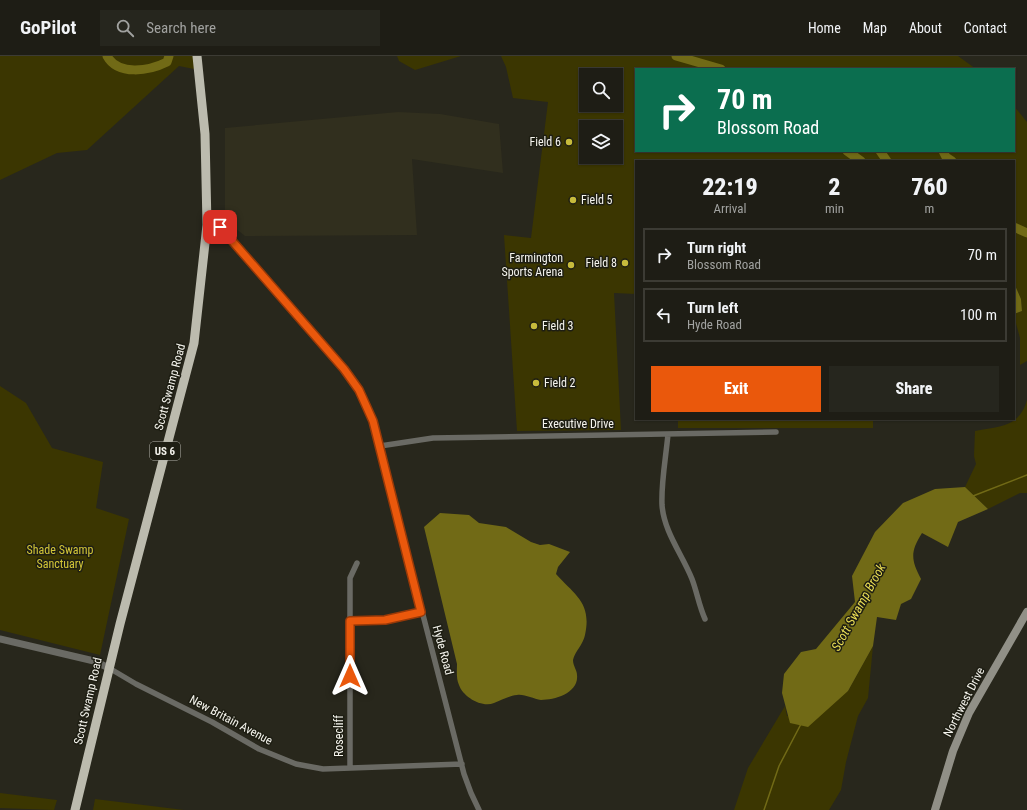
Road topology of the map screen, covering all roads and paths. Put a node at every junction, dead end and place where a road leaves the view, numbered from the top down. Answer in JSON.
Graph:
{"nodes":[{"id":1,"x":197,"y":56,"type":"edge"},
{"id":2,"x":207,"y":225,"type":"junction"},
{"id":3,"x":776,"y":432,"type":"dead end"},
{"id":4,"x":668,"y":434,"type":"junction"},
{"id":5,"x":380,"y":446,"type":"junction"},
{"id":6,"x":356,"y":562,"type":"dead end"},
{"id":7,"x":421,"y":612,"type":"junction"},
{"id":8,"x":1027,"y":612,"type":"edge"},
{"id":9,"x":705,"y":620,"type":"dead end"},
{"id":10,"x":350,"y":621,"type":"junction"},
{"id":11,"x":0,"y":639,"type":"edge"},
{"id":12,"x":109,"y":668,"type":"junction"},
{"id":13,"x":462,"y":764,"type":"junction"},
{"id":14,"x":350,"y":768,"type":"junction"},
{"id":15,"x":75,"y":810,"type":"edge"},
{"id":16,"x":479,"y":810,"type":"edge"},
{"id":17,"x":935,"y":810,"type":"edge"}],
"edges":[{"from":1,"to":2,"type":"highway","name":"Scott Swamp Road","number":"US 6"},
{"from":2,"to":5,"type":"street","name":"Hyde Road"},
{"from":2,"to":12,"type":"highway","name":"Scott Swamp Road","number":"US 6"},
{"from":3,"to":4,"type":"street","name":"Executive Drive"},
{"from":4,"to":5,"type":"street","name":"Executive Drive"},
{"from":4,"to":9,"type":"street"},
{"from":5,"to":7,"type":"street","name":"Hyde Road"},
{"from":6,"to":10,"type":"street","name":"Rosecliff"},
{"from":7,"to":10,"type":"street"},
{"from":7,"to":13,"type":"street","name":"Hyde Road"},
{"from":8,"to":17,"type":"main road","name":"Northwest Drive"},
{"from":10,"to":14,"type":"street","name":"Rosecliff"},
{"from":11,"to":12,"type":"street","name":"New Britain Avenue"},
{"from":12,"to":14,"type":"street","name":"New Britain Avenue"},
{"from":12,"to":15,"type":"highway","name":"Scott Swamp Road","number":"US 6"},
{"from":13,"to":14,"type":"street","name":"New Britain Avenue"},
{"from":13,"to":16,"type":"street","name":"Hyde Road"}]}
